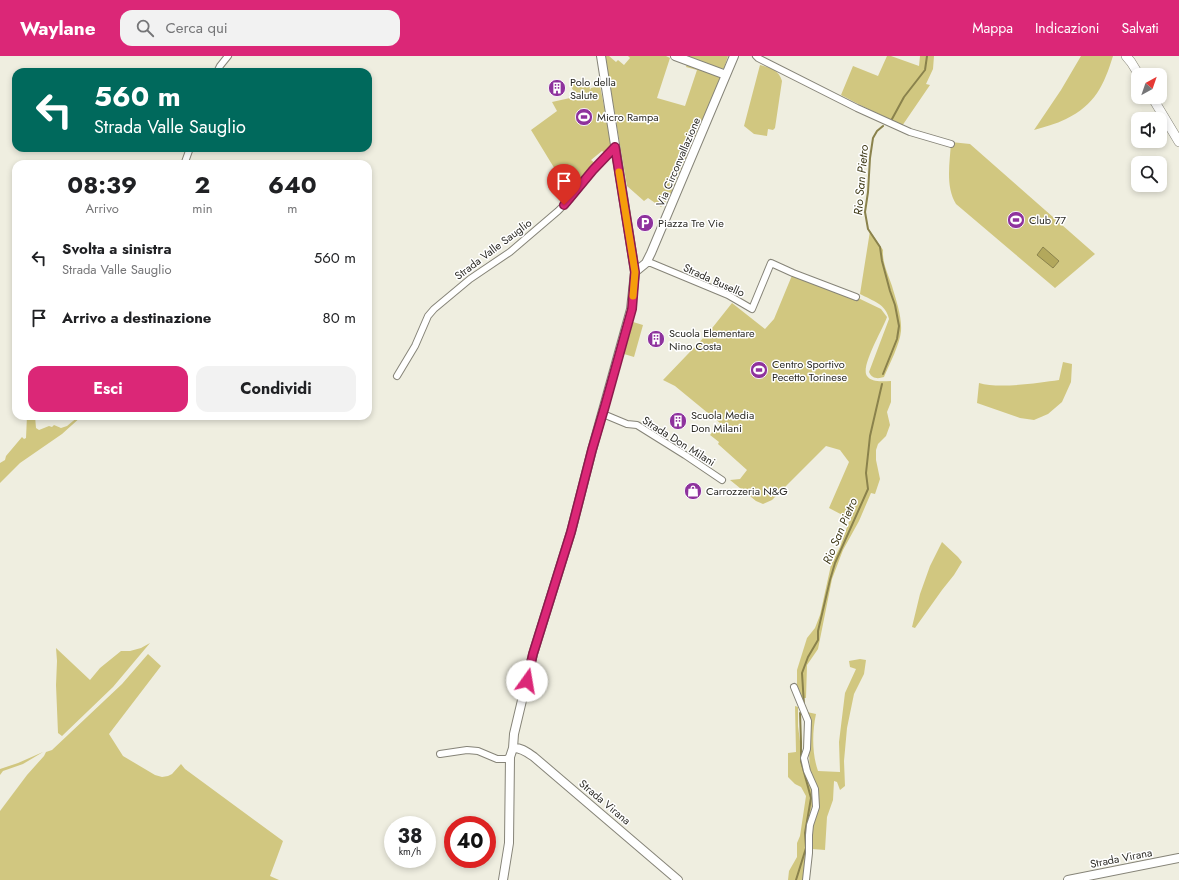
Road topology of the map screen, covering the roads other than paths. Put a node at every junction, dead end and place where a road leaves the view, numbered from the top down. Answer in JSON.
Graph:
{"nodes":[{"id":1,"x":228,"y":56,"type":"edge"},
{"id":2,"x":601,"y":56,"type":"edge"},
{"id":3,"x":675,"y":56,"type":"edge"},
{"id":4,"x":734,"y":56,"type":"edge"},
{"id":5,"x":756,"y":56,"type":"edge"},
{"id":6,"x":1126,"y":56,"type":"edge"},
{"id":7,"x":219,"y":68,"type":"edge"},
{"id":8,"x":1134,"y":68,"type":"edge"},
{"id":9,"x":726,"y":75,"type":"junction"},
{"id":10,"x":1156,"y":104,"type":"edge"},
{"id":11,"x":1179,"y":142,"type":"edge"},
{"id":12,"x":950,"y":144,"type":"dead end"},
{"id":13,"x":615,"y":147,"type":"junction"},
{"id":14,"x":646,"y":263,"type":"junction"},
{"id":15,"x":635,"y":272,"type":"junction"},
{"id":16,"x":856,"y":297,"type":"dead end"},
{"id":17,"x":397,"y":376,"type":"dead end"},
{"id":18,"x":603,"y":414,"type":"junction"},
{"id":19,"x":722,"y":480,"type":"dead end"},
{"id":20,"x":794,"y":687,"type":"dead end"},
{"id":21,"x":513,"y":748,"type":"junction"},
{"id":22,"x":440,"y":754,"type":"dead end"},
{"id":23,"x":510,"y":756,"type":"junction"},
{"id":24,"x":1179,"y":858,"type":"edge"},
{"id":25,"x":503,"y":880,"type":"edge"},
{"id":26,"x":678,"y":880,"type":"edge"},
{"id":27,"x":806,"y":880,"type":"edge"},
{"id":28,"x":1071,"y":880,"type":"edge"}],
"edges":[{"from":1,"to":7,"type":"street"},
{"from":2,"to":13,"type":"street"},
{"from":3,"to":9,"type":"street"},
{"from":4,"to":9,"type":"street","name":"Via Circonvallazione"},
{"from":5,"to":12,"type":"street"},
{"from":6,"to":8,"type":"main road"},
{"from":9,"to":14,"type":"street","name":"Via Circonvallazione"},
{"from":10,"to":11,"type":"main road"},
{"from":13,"to":15,"type":"street"},
{"from":13,"to":17,"type":"street","name":"Strada Valle Sauglio"},
{"from":14,"to":15,"type":"street","name":"Via Circonvallazione"},
{"from":14,"to":16,"type":"street","name":"Strada Busello"},
{"from":15,"to":18,"type":"street"},
{"from":18,"to":19,"type":"street","name":"Strada Don Milani"},
{"from":18,"to":21,"type":"street"},
{"from":20,"to":27,"type":"street"},
{"from":21,"to":23,"type":"street"},
{"from":21,"to":26,"type":"street","name":"Strada Virana"},
{"from":22,"to":23,"type":"street"},
{"from":23,"to":25,"type":"street"},
{"from":24,"to":28,"type":"street","name":"Strada Virana"}]}
